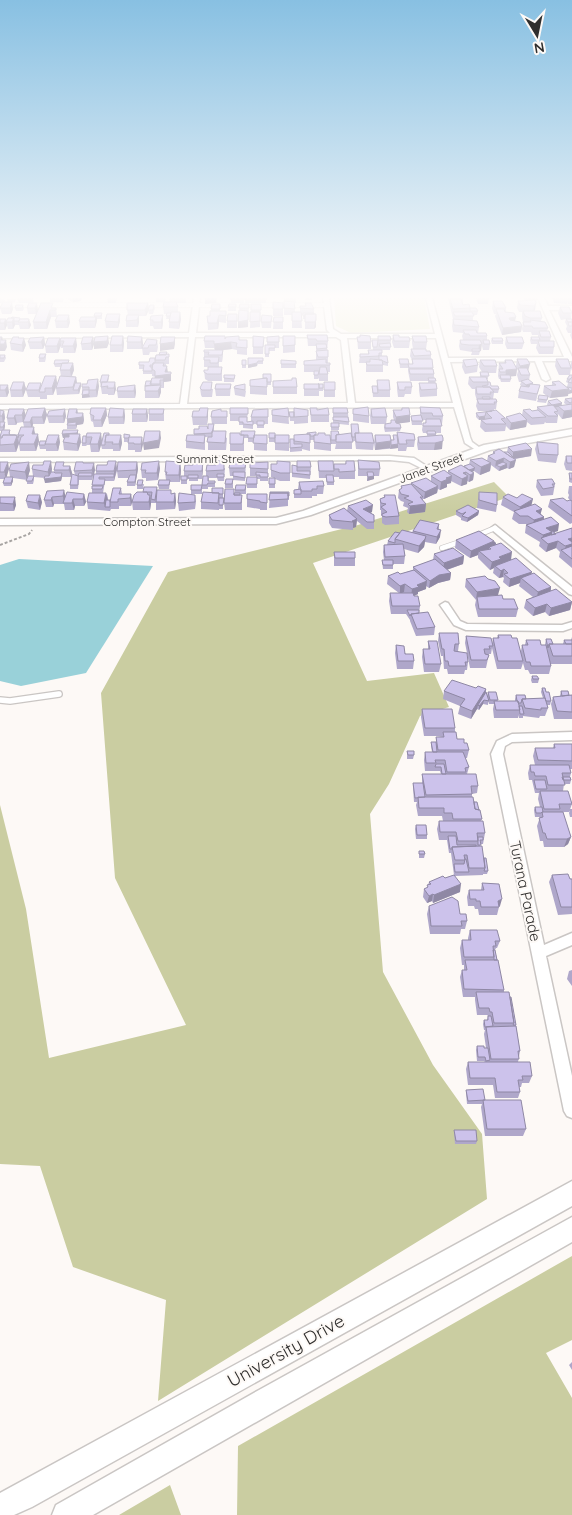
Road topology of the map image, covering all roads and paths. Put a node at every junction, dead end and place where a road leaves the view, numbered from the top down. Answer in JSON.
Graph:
{"nodes":[{"id":1,"x":188,"y":369,"type":"edge"},
{"id":2,"x":348,"y":369,"type":"edge"},
{"id":3,"x":448,"y":369,"type":"edge"},
{"id":4,"x":542,"y":369,"type":"edge"},
{"id":5,"x":546,"y":379,"type":"dead end"},
{"id":6,"x":352,"y":405,"type":"junction"},
{"id":7,"x":458,"y":405,"type":"junction"},
{"id":8,"x":183,"y":406,"type":"junction"},
{"id":9,"x":0,"y":407,"type":"edge"},
{"id":10,"x":572,"y":432,"type":"edge"},
{"id":11,"x":479,"y":450,"type":"junction"},
{"id":12,"x":0,"y":460,"type":"edge"},
{"id":13,"x":427,"y":469,"type":"junction"},
{"id":14,"x":293,"y":518,"type":"joint"},
{"id":15,"x":0,"y":522,"type":"edge"},
{"id":16,"x":36,"y":522,"type":"junction"},
{"id":17,"x":495,"y":528,"type":"joint"},
{"id":18,"x":472,"y":537,"type":"edge"},
{"id":19,"x":465,"y":540,"type":"edge"},
{"id":20,"x":0,"y":545,"type":"edge"},
{"id":21,"x":442,"y":548,"type":"dead end"},
{"id":22,"x":572,"y":592,"type":"edge"},
{"id":23,"x":445,"y":605,"type":"dead end"},
{"id":24,"x":572,"y":625,"type":"edge"},
{"id":25,"x":59,"y":694,"type":"dead end"},
{"id":26,"x":0,"y":700,"type":"edge"},
{"id":27,"x":572,"y":736,"type":"edge"},
{"id":28,"x":572,"y":940,"type":"edge"},
{"id":29,"x":538,"y":954,"type":"junction"},
{"id":30,"x":572,"y":1111,"type":"edge"},
{"id":31,"x":572,"y":1194,"type":"edge"},
{"id":32,"x":572,"y":1229,"type":"edge"},
{"id":33,"x":0,"y":1508,"type":"edge"},
{"id":34,"x":66,"y":1515,"type":"edge"}],
"edges":[{"from":1,"to":8,"type":"street"},
{"from":2,"to":6,"type":"street"},
{"from":3,"to":7,"type":"street"},
{"from":4,"to":5,"type":"street"},
{"from":6,"to":7,"type":"street"},
{"from":6,"to":8,"type":"street"},
{"from":7,"to":11,"type":"street"},
{"from":8,"to":9,"type":"street"},
{"from":10,"to":11,"type":"street","name":"Janet Street"},
{"from":11,"to":13,"type":"street","name":"Janet Street"},
{"from":12,"to":13,"type":"street","name":"Summit Street"},
{"from":13,"to":14,"type":"street","name":"Janet Street"},
{"from":14,"to":16,"type":"street","name":"Compton Street"},
{"from":15,"to":16,"type":"street","name":"Compton Street"},
{"from":16,"to":20,"type":"path"},
{"from":17,"to":18,"type":"lane"},
{"from":17,"to":22,"type":"street"},
{"from":19,"to":21,"type":"lane"},
{"from":23,"to":24,"type":"street"},
{"from":25,"to":26,"type":"lane"},
{"from":27,"to":29,"type":"street","name":"Turana Parade"},
{"from":28,"to":29,"type":"street"},
{"from":29,"to":30,"type":"street","name":"Turana Parade"},
{"from":31,"to":33,"type":"main road","name":"University Drive"},
{"from":32,"to":34,"type":"main road","name":"University Drive"}]}
